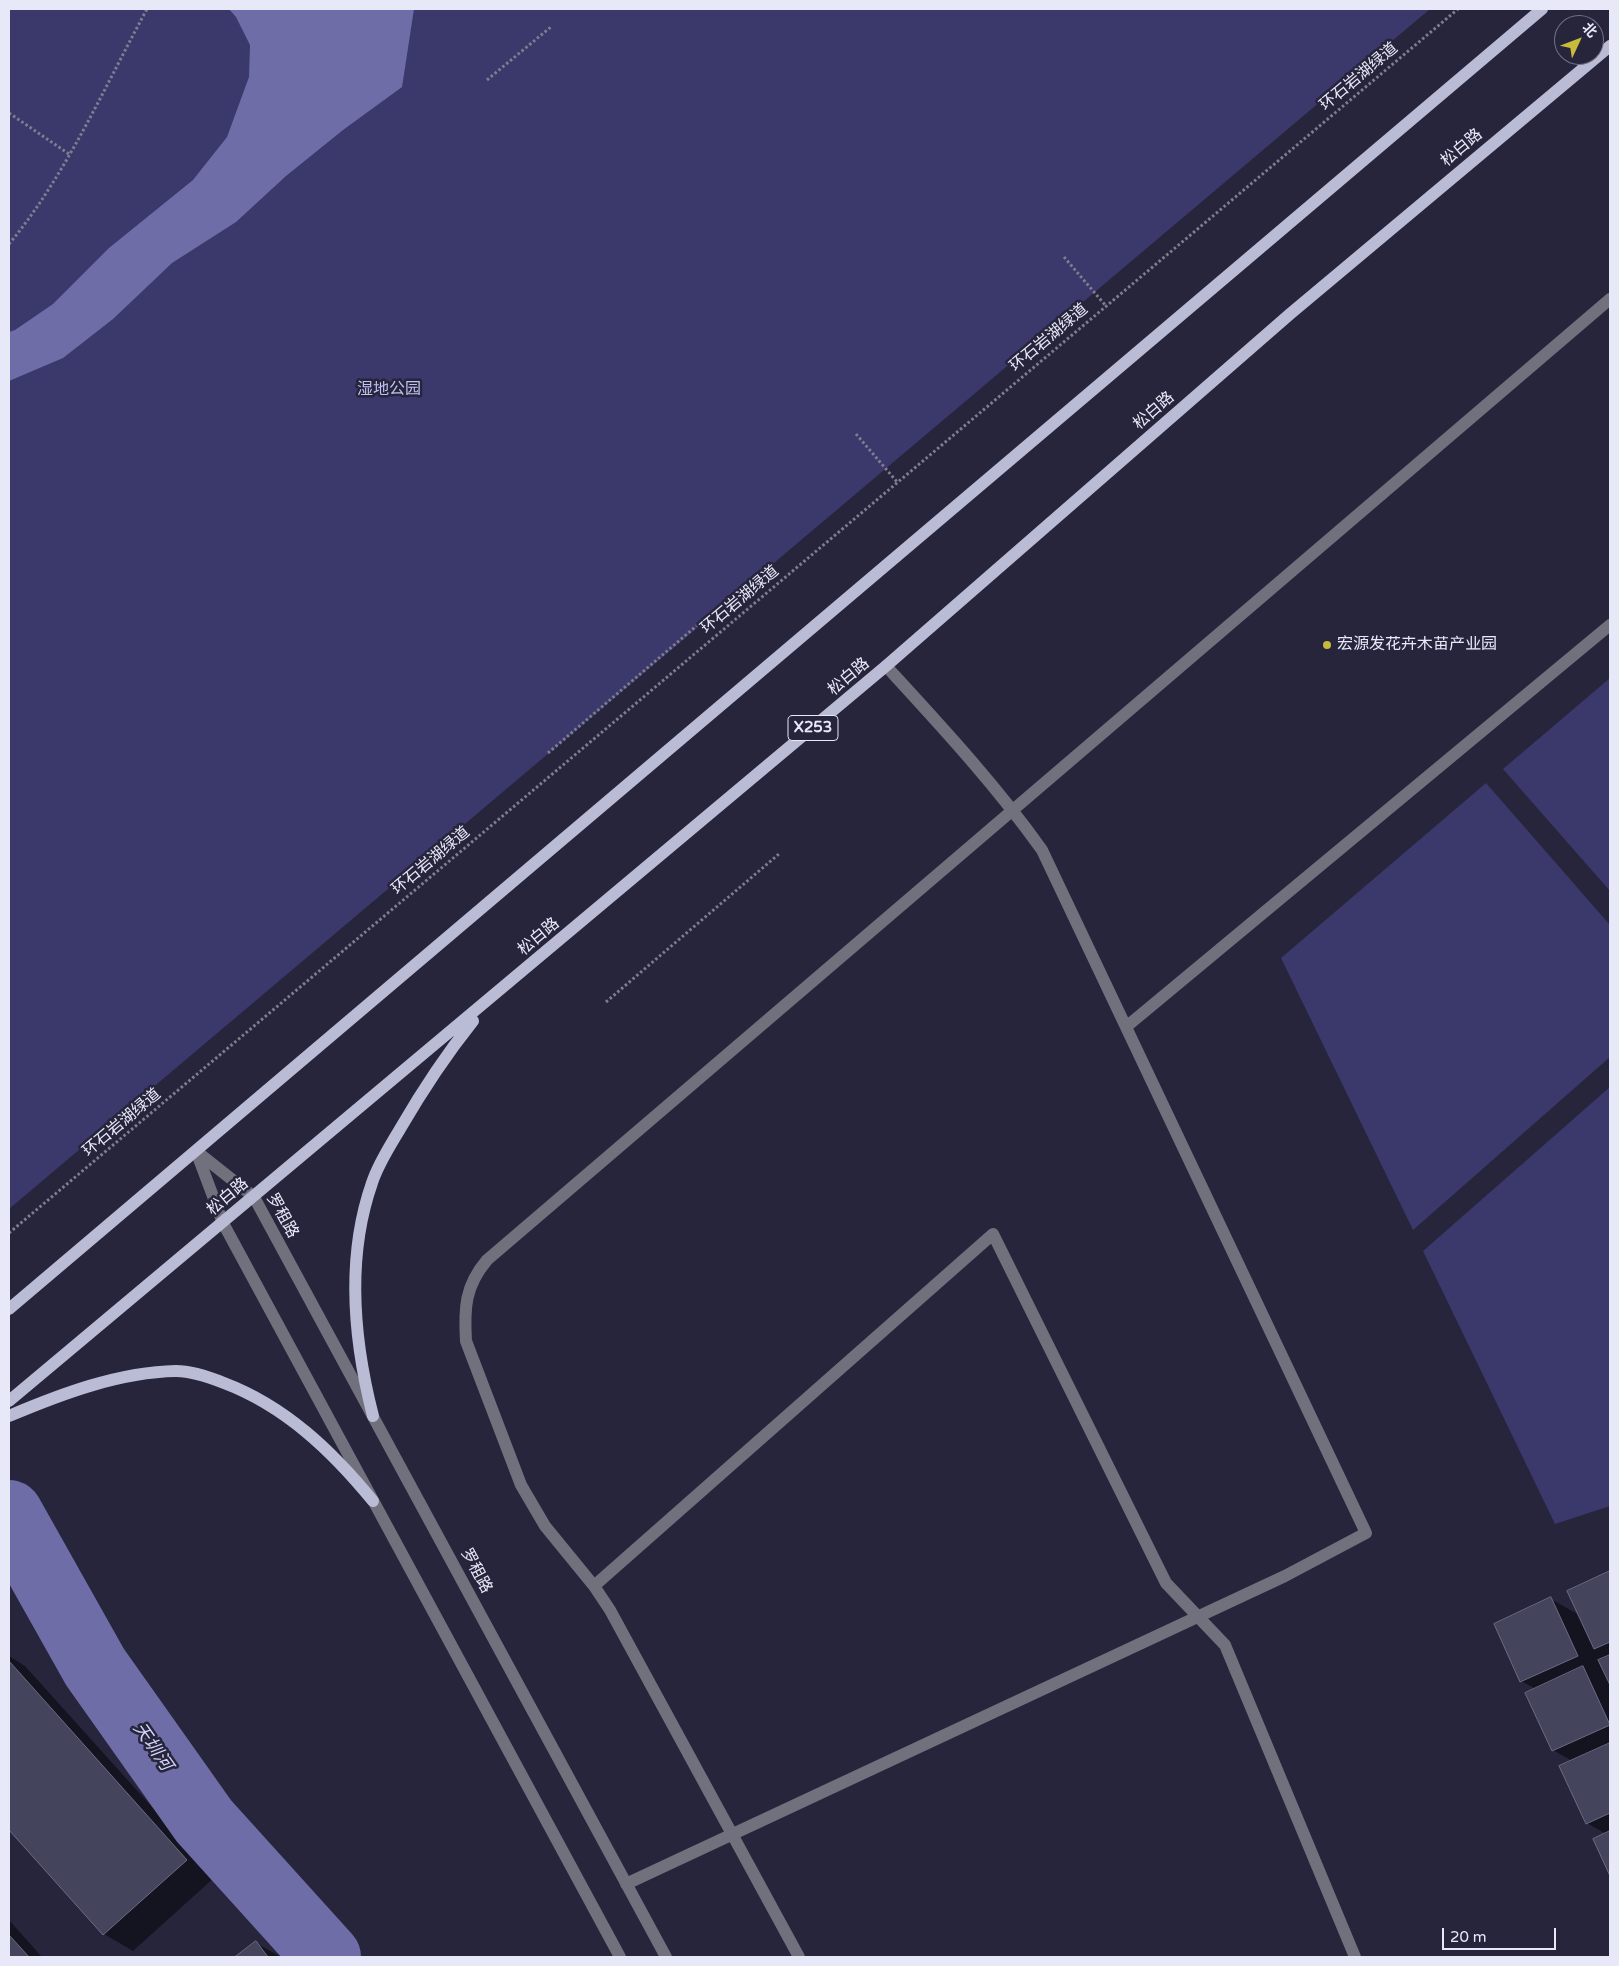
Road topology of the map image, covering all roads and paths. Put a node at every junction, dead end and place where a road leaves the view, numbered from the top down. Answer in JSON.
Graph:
{"nodes":[{"id":1,"x":147,"y":9,"type":"edge"},
{"id":2,"x":1458,"y":9,"type":"edge"},
{"id":3,"x":1542,"y":9,"type":"edge"},
{"id":4,"x":552,"y":26,"type":"dead end"},
{"id":5,"x":1610,"y":46,"type":"edge"},
{"id":6,"x":488,"y":80,"type":"dead end"},
{"id":7,"x":9,"y":113,"type":"edge"},
{"id":8,"x":68,"y":154,"type":"junction"},
{"id":9,"x":9,"y":244,"type":"edge"},
{"id":10,"x":1064,"y":256,"type":"dead end"},
{"id":11,"x":1610,"y":299,"type":"edge"},
{"id":12,"x":1106,"y":306,"type":"junction"},
{"id":13,"x":856,"y":434,"type":"dead end"},
{"id":14,"x":898,"y":483,"type":"junction"},
{"id":15,"x":715,"y":610,"type":"dead end"},
{"id":16,"x":1610,"y":625,"type":"edge"},
{"id":17,"x":886,"y":666,"type":"junction"},
{"id":18,"x":548,"y":753,"type":"dead end"},
{"id":19,"x":1013,"y":810,"type":"junction"},
{"id":20,"x":780,"y":853,"type":"dead end"},
{"id":21,"x":490,"y":999,"type":"junction"},
{"id":22,"x":606,"y":1002,"type":"dead end"},
{"id":23,"x":1126,"y":1027,"type":"junction"},
{"id":24,"x":196,"y":1151,"type":"junction"},
{"id":25,"x":254,"y":1197,"type":"junction"},
{"id":26,"x":223,"y":1223,"type":"junction"},
{"id":27,"x":9,"y":1234,"type":"edge"},
{"id":28,"x":9,"y":1309,"type":"edge"},
{"id":29,"x":9,"y":1401,"type":"edge"},
{"id":30,"x":9,"y":1416,"type":"edge"},
{"id":31,"x":373,"y":1416,"type":"junction"},
{"id":32,"x":373,"y":1501,"type":"junction"},
{"id":33,"x":594,"y":1586,"type":"junction"},
{"id":34,"x":1198,"y":1617,"type":"junction"},
{"id":35,"x":733,"y":1834,"type":"junction"},
{"id":36,"x":626,"y":1884,"type":"junction"},
{"id":37,"x":620,"y":1957,"type":"edge"},
{"id":38,"x":666,"y":1957,"type":"edge"},
{"id":39,"x":799,"y":1957,"type":"edge"},
{"id":40,"x":1355,"y":1957,"type":"edge"}],
"edges":[{"from":1,"to":8,"type":"path"},
{"from":2,"to":12,"type":"path","name":"环石岩湖绿道"},
{"from":3,"to":24,"type":"main road"},
{"from":4,"to":6,"type":"path"},
{"from":5,"to":17,"type":"main road","name":"松白路","number":"X253"},
{"from":7,"to":8,"type":"path"},
{"from":8,"to":9,"type":"path"},
{"from":10,"to":12,"type":"path"},
{"from":11,"to":19,"type":"street"},
{"from":12,"to":14,"type":"path","name":"环石岩湖绿道"},
{"from":13,"to":14,"type":"path"},
{"from":14,"to":27,"type":"path","name":"环石岩湖绿道"},
{"from":15,"to":18,"type":"path"},
{"from":16,"to":23,"type":"street"},
{"from":17,"to":19,"type":"street"},
{"from":17,"to":21,"type":"main road","name":"松白路","number":"X253"},
{"from":19,"to":23,"type":"street"},
{"from":19,"to":33,"type":"street"},
{"from":20,"to":22,"type":"path"},
{"from":21,"to":25,"type":"main road","name":"松白路","number":"X253"},
{"from":21,"to":31,"type":"main road"},
{"from":23,"to":34,"type":"street"},
{"from":24,"to":25,"type":"street","name":"罗租路"},
{"from":24,"to":26,"type":"street"},
{"from":24,"to":28,"type":"main road"},
{"from":25,"to":26,"type":"main road","name":"松白路","number":"X253"},
{"from":25,"to":31,"type":"street","name":"罗租路"},
{"from":26,"to":29,"type":"main road","name":"松白路","number":"X253"},
{"from":26,"to":32,"type":"street"},
{"from":30,"to":32,"type":"main road"},
{"from":31,"to":36,"type":"street","name":"罗租路"},
{"from":32,"to":37,"type":"street"},
{"from":33,"to":34,"type":"street"},
{"from":33,"to":35,"type":"street"},
{"from":34,"to":35,"type":"street"},
{"from":34,"to":40,"type":"street"},
{"from":35,"to":36,"type":"street"},
{"from":35,"to":39,"type":"street"},
{"from":36,"to":38,"type":"street","name":"罗租路"}]}
